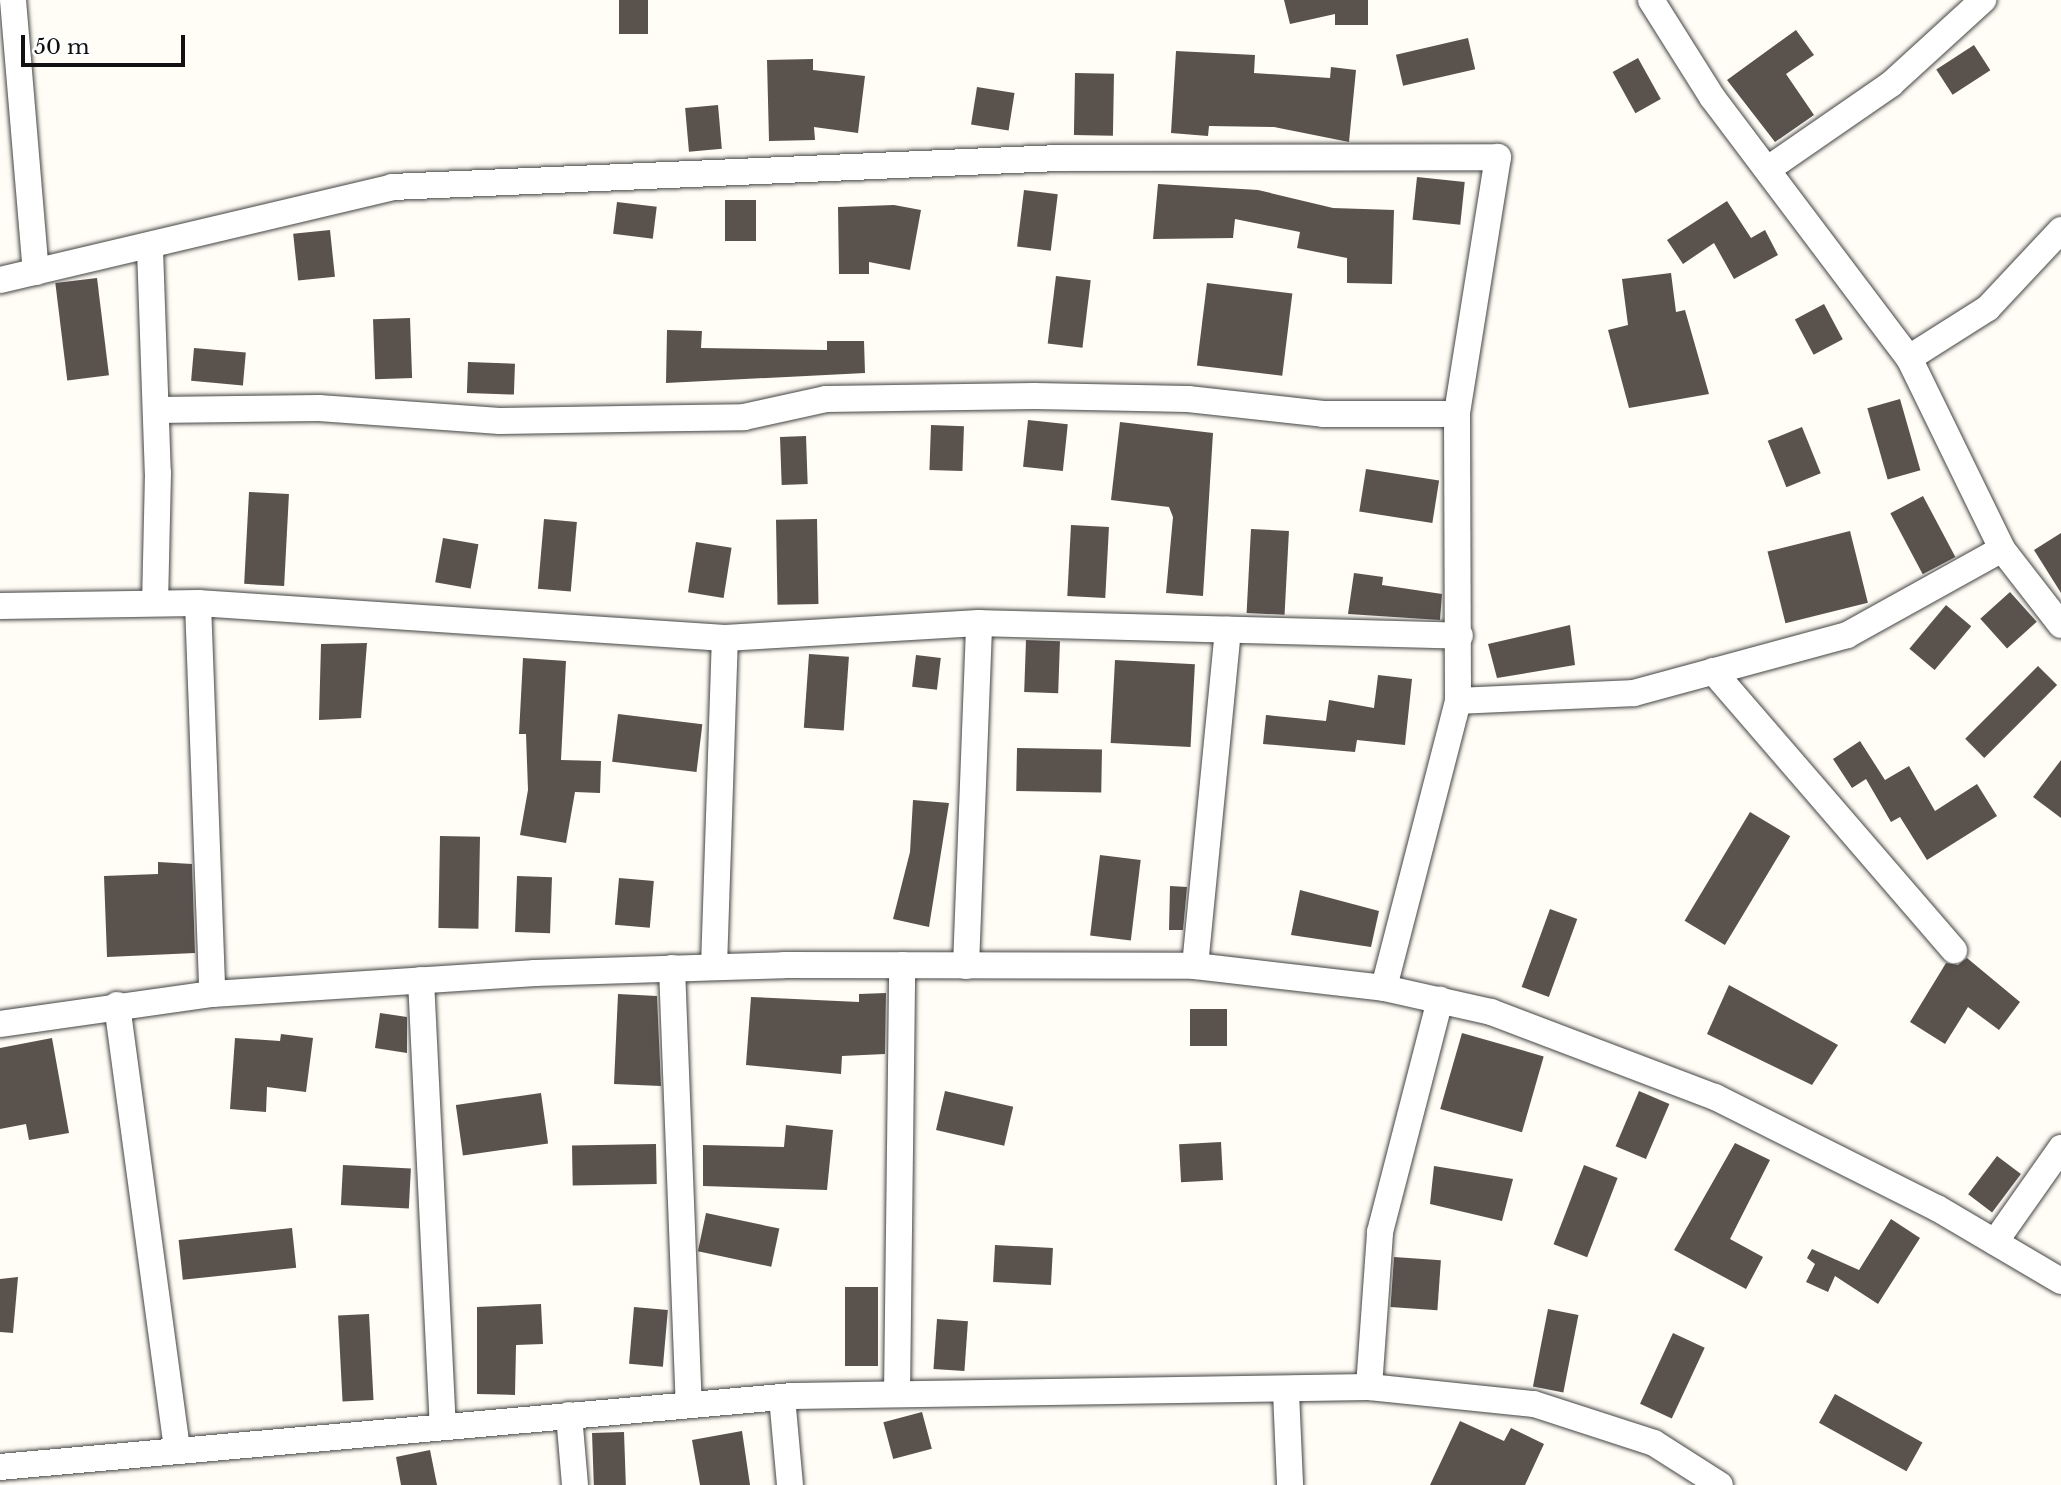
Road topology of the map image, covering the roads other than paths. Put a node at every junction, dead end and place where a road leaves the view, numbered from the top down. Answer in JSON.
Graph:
{"nodes":[{"id":1,"x":13,"y":0,"type":"edge"},
{"id":2,"x":1651,"y":0,"type":"edge"},
{"id":3,"x":1983,"y":0,"type":"edge"},
{"id":4,"x":1768,"y":169,"type":"junction"},
{"id":5,"x":2061,"y":230,"type":"edge"},
{"id":6,"x":150,"y":249,"type":"junction"},
{"id":7,"x":36,"y":272,"type":"junction"},
{"id":8,"x":0,"y":280,"type":"edge"},
{"id":9,"x":1909,"y":358,"type":"junction"},
{"id":10,"x":156,"y":410,"type":"junction"},
{"id":11,"x":1457,"y":414,"type":"junction"},
{"id":12,"x":2002,"y":549,"type":"junction"},
{"id":13,"x":155,"y":602,"type":"junction"},
{"id":14,"x":198,"y":603,"type":"junction"},
{"id":15,"x":0,"y":606,"type":"edge"},
{"id":16,"x":979,"y":623,"type":"junction"},
{"id":17,"x":2061,"y":625,"type":"edge"},
{"id":18,"x":1228,"y":630,"type":"junction"},
{"id":19,"x":1460,"y":636,"type":"junction"},
{"id":20,"x":725,"y":638,"type":"junction"},
{"id":21,"x":1713,"y":671,"type":"junction"},
{"id":22,"x":1458,"y":701,"type":"junction"},
{"id":23,"x":1954,"y":950,"type":"dead end"},
{"id":24,"x":902,"y":965,"type":"junction"},
{"id":25,"x":966,"y":965,"type":"junction"},
{"id":26,"x":1195,"y":966,"type":"junction"},
{"id":27,"x":714,"y":967,"type":"junction"},
{"id":28,"x":672,"y":968,"type":"junction"},
{"id":29,"x":421,"y":980,"type":"junction"},
{"id":30,"x":1384,"y":988,"type":"junction"},
{"id":31,"x":212,"y":994,"type":"junction"},
{"id":32,"x":1440,"y":1000,"type":"junction"},
{"id":33,"x":117,"y":1005,"type":"junction"},
{"id":34,"x":0,"y":1024,"type":"edge"},
{"id":35,"x":2061,"y":1148,"type":"edge"},
{"id":36,"x":1995,"y":1242,"type":"junction"},
{"id":37,"x":2061,"y":1281,"type":"edge"},
{"id":38,"x":1369,"y":1387,"type":"junction"},
{"id":39,"x":1286,"y":1392,"type":"junction"},
{"id":40,"x":897,"y":1394,"type":"junction"},
{"id":41,"x":782,"y":1397,"type":"junction"},
{"id":42,"x":689,"y":1405,"type":"junction"},
{"id":43,"x":569,"y":1415,"type":"junction"},
{"id":44,"x":443,"y":1426,"type":"junction"},
{"id":45,"x":177,"y":1450,"type":"junction"},
{"id":46,"x":0,"y":1467,"type":"edge"},
{"id":47,"x":575,"y":1485,"type":"edge"},
{"id":48,"x":790,"y":1485,"type":"edge"},
{"id":49,"x":1290,"y":1485,"type":"edge"},
{"id":50,"x":1720,"y":1485,"type":"edge"}],
"edges":[{"from":1,"to":7,"type":"street"},
{"from":2,"to":4,"type":"street"},
{"from":3,"to":4,"type":"street"},
{"from":4,"to":9,"type":"street"},
{"from":5,"to":9,"type":"street"},
{"from":6,"to":7,"type":"street"},
{"from":6,"to":10,"type":"street"},
{"from":6,"to":11,"type":"street"},
{"from":7,"to":8,"type":"street"},
{"from":9,"to":12,"type":"street"},
{"from":10,"to":11,"type":"street"},
{"from":10,"to":13,"type":"street"},
{"from":11,"to":19,"type":"street"},
{"from":12,"to":17,"type":"street"},
{"from":12,"to":21,"type":"street"},
{"from":13,"to":14,"type":"street"},
{"from":13,"to":15,"type":"street"},
{"from":14,"to":20,"type":"street"},
{"from":14,"to":31,"type":"street"},
{"from":16,"to":18,"type":"street"},
{"from":16,"to":20,"type":"street"},
{"from":16,"to":25,"type":"street"},
{"from":18,"to":19,"type":"street"},
{"from":18,"to":26,"type":"street"},
{"from":19,"to":22,"type":"street"},
{"from":20,"to":27,"type":"street"},
{"from":21,"to":22,"type":"street"},
{"from":21,"to":23,"type":"street"},
{"from":22,"to":30,"type":"street"},
{"from":24,"to":25,"type":"street"},
{"from":24,"to":27,"type":"street"},
{"from":24,"to":40,"type":"street"},
{"from":25,"to":26,"type":"street"},
{"from":26,"to":30,"type":"street"},
{"from":27,"to":28,"type":"street"},
{"from":28,"to":29,"type":"street"},
{"from":28,"to":42,"type":"street"},
{"from":29,"to":31,"type":"street"},
{"from":29,"to":44,"type":"street"},
{"from":30,"to":32,"type":"street"},
{"from":31,"to":33,"type":"street"},
{"from":32,"to":36,"type":"street"},
{"from":32,"to":38,"type":"street"},
{"from":33,"to":34,"type":"street"},
{"from":33,"to":45,"type":"street"},
{"from":35,"to":36,"type":"street"},
{"from":36,"to":37,"type":"street"},
{"from":38,"to":39,"type":"street"},
{"from":38,"to":50,"type":"street"},
{"from":39,"to":40,"type":"street"},
{"from":39,"to":49,"type":"street"},
{"from":40,"to":41,"type":"street"},
{"from":41,"to":42,"type":"street"},
{"from":41,"to":48,"type":"street"},
{"from":42,"to":43,"type":"street"},
{"from":43,"to":44,"type":"street"},
{"from":43,"to":47,"type":"street"},
{"from":44,"to":45,"type":"street"},
{"from":45,"to":46,"type":"street"}]}
